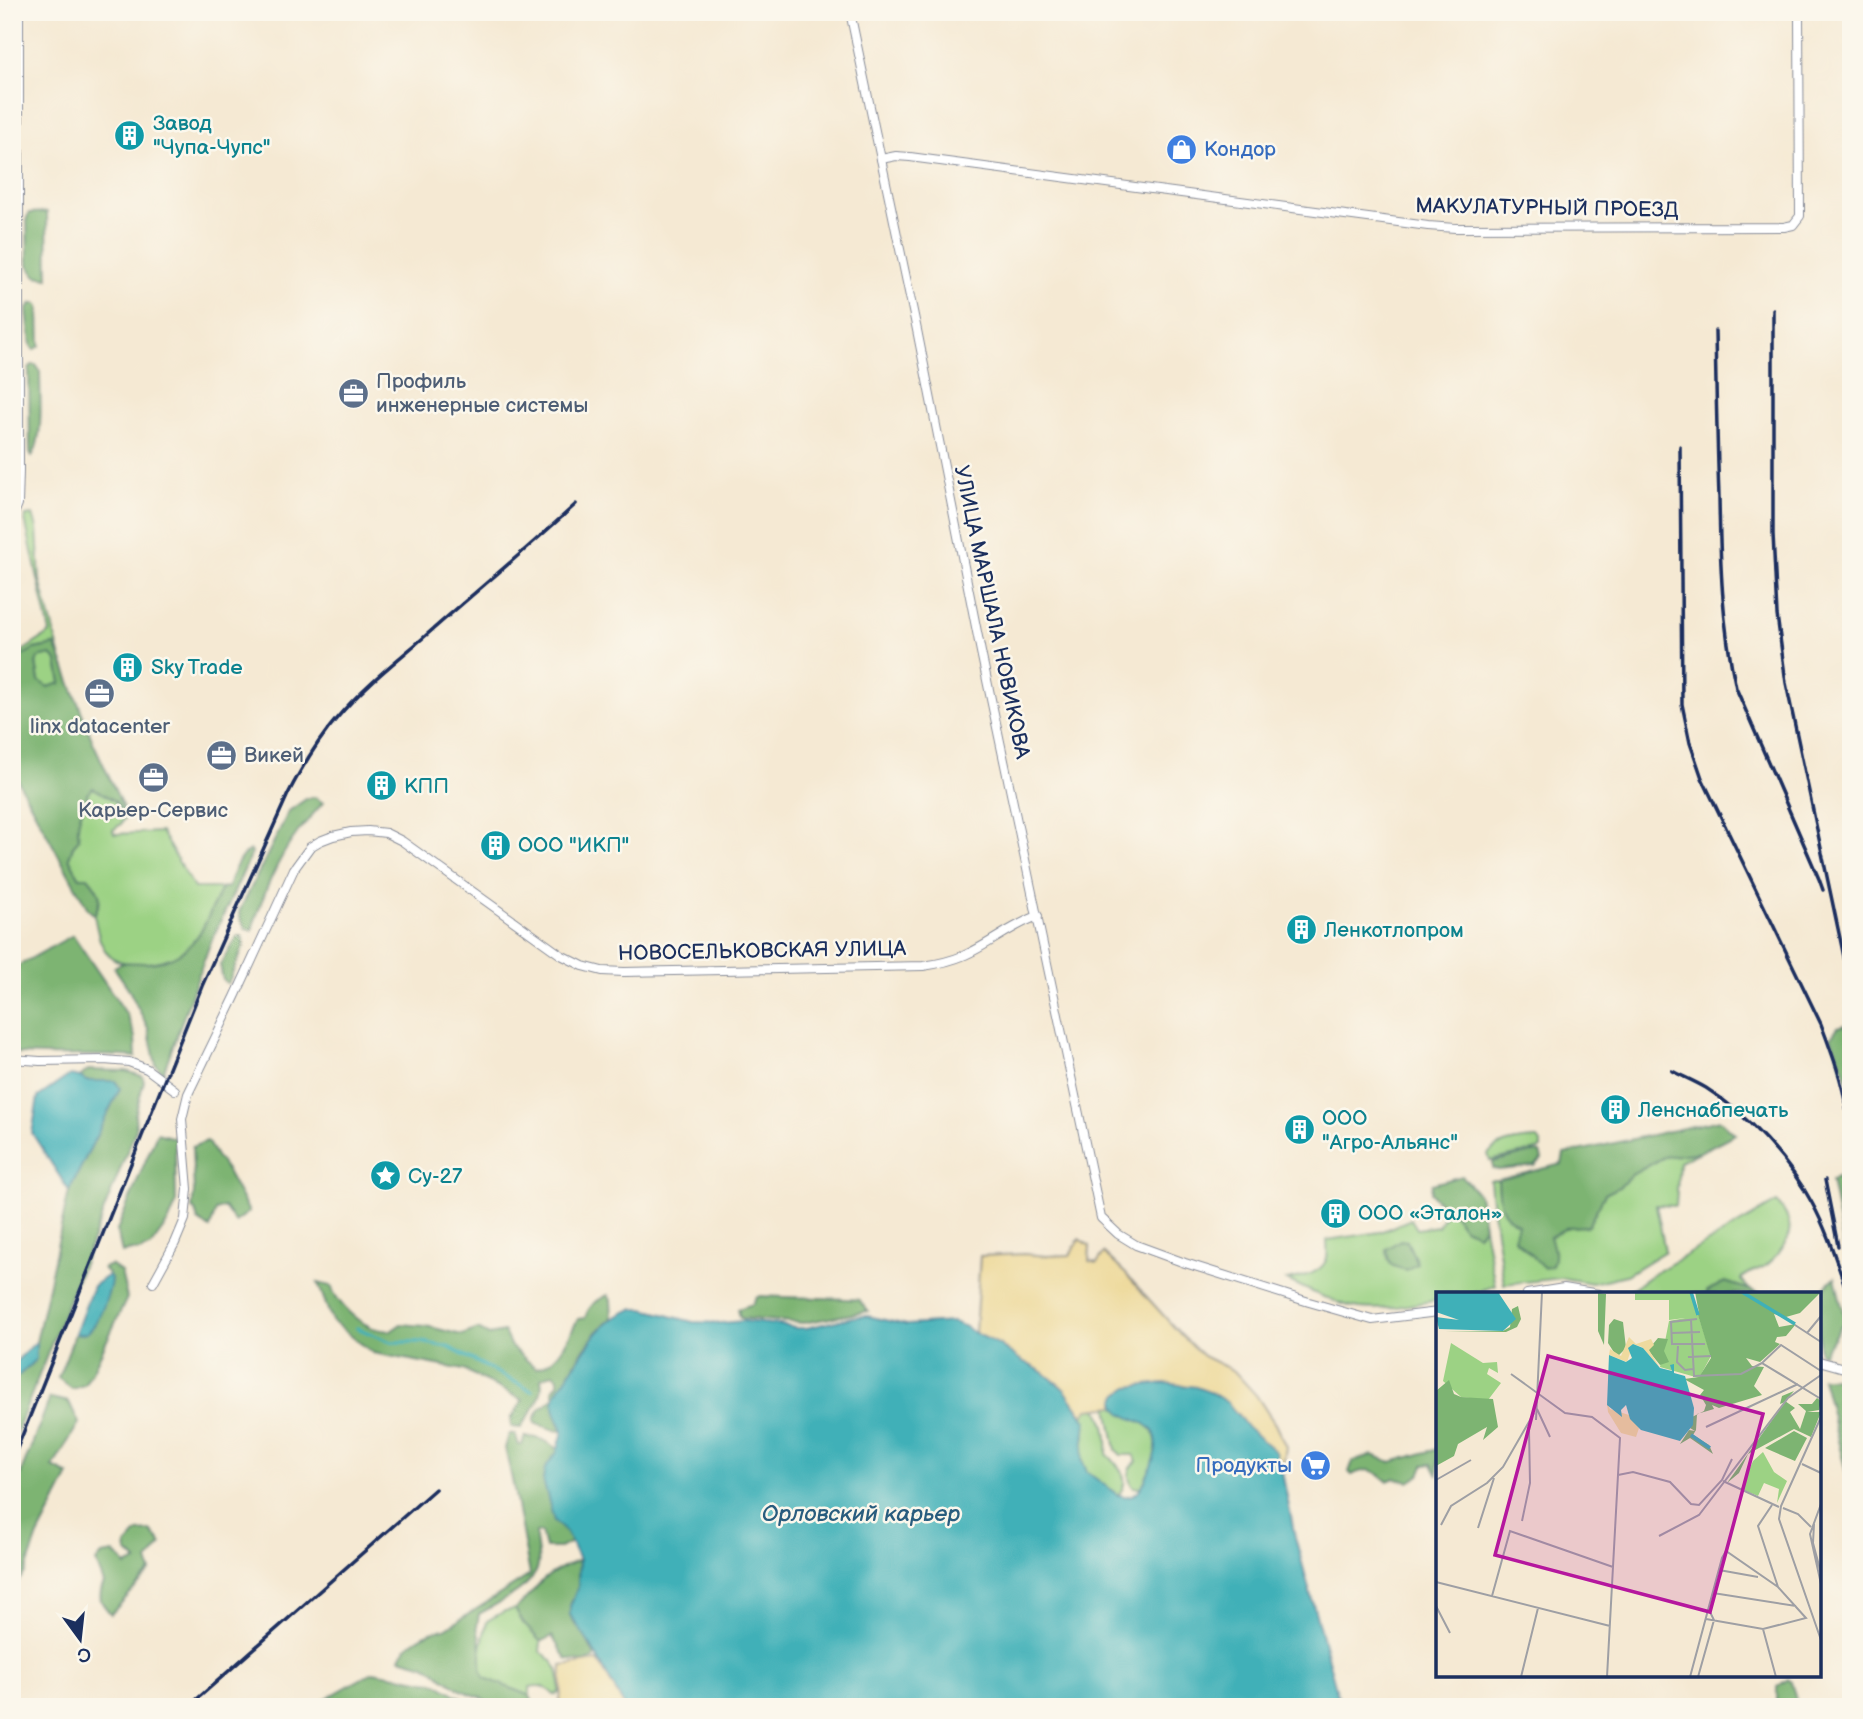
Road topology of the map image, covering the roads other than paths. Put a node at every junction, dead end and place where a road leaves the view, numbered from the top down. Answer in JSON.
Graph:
{"nodes":[{"id":1,"x":19,"y":12,"type":"edge"},
{"id":2,"x":850,"y":12,"type":"edge"},
{"id":3,"x":1799,"y":12,"type":"edge"},
{"id":4,"x":12,"y":20,"type":"edge"},
{"id":5,"x":19,"y":32,"type":"junction"},
{"id":6,"x":881,"y":159,"type":"junction"},
{"id":7,"x":16,"y":167,"type":"edge"},
{"id":8,"x":16,"y":367,"type":"edge"},
{"id":9,"x":12,"y":519,"type":"edge"},
{"id":10,"x":1038,"y":916,"type":"junction"},
{"id":11,"x":12,"y":1059,"type":"edge"},
{"id":12,"x":175,"y":1090,"type":"dead end"},
{"id":13,"x":153,"y":1283,"type":"dead end"},
{"id":14,"x":1542,"y":1292,"type":"edge"},
{"id":15,"x":1585,"y":1292,"type":"edge"},
{"id":16,"x":1436,"y":1311,"type":"edge"},
{"id":17,"x":1821,"y":1362,"type":"edge"},
{"id":18,"x":1851,"y":1370,"type":"edge"}],
"edges":[{"from":1,"to":5,"type":"street"},
{"from":2,"to":6,"type":"street","name":"УЛИЦА МАРШАЛА НОВИКОВА"},
{"from":3,"to":6,"type":"street","name":"МАКУЛАТУРНЫЙ ПРОЕЗД"},
{"from":4,"to":5,"type":"street"},
{"from":5,"to":7,"type":"street"},
{"from":6,"to":10,"type":"street","name":"УЛИЦА МАРШАЛА НОВИКОВА"},
{"from":7,"to":8,"type":"street"},
{"from":8,"to":9,"type":"street"},
{"from":10,"to":13,"type":"street","name":"НОВОСЕЛЬКОВСКАЯ УЛИЦА"},
{"from":10,"to":16,"type":"street","name":"УЛИЦА МАРШАЛА НОВИКОВА"},
{"from":11,"to":12,"type":"street"},
{"from":14,"to":15,"type":"street"},
{"from":17,"to":18,"type":"street"}]}
